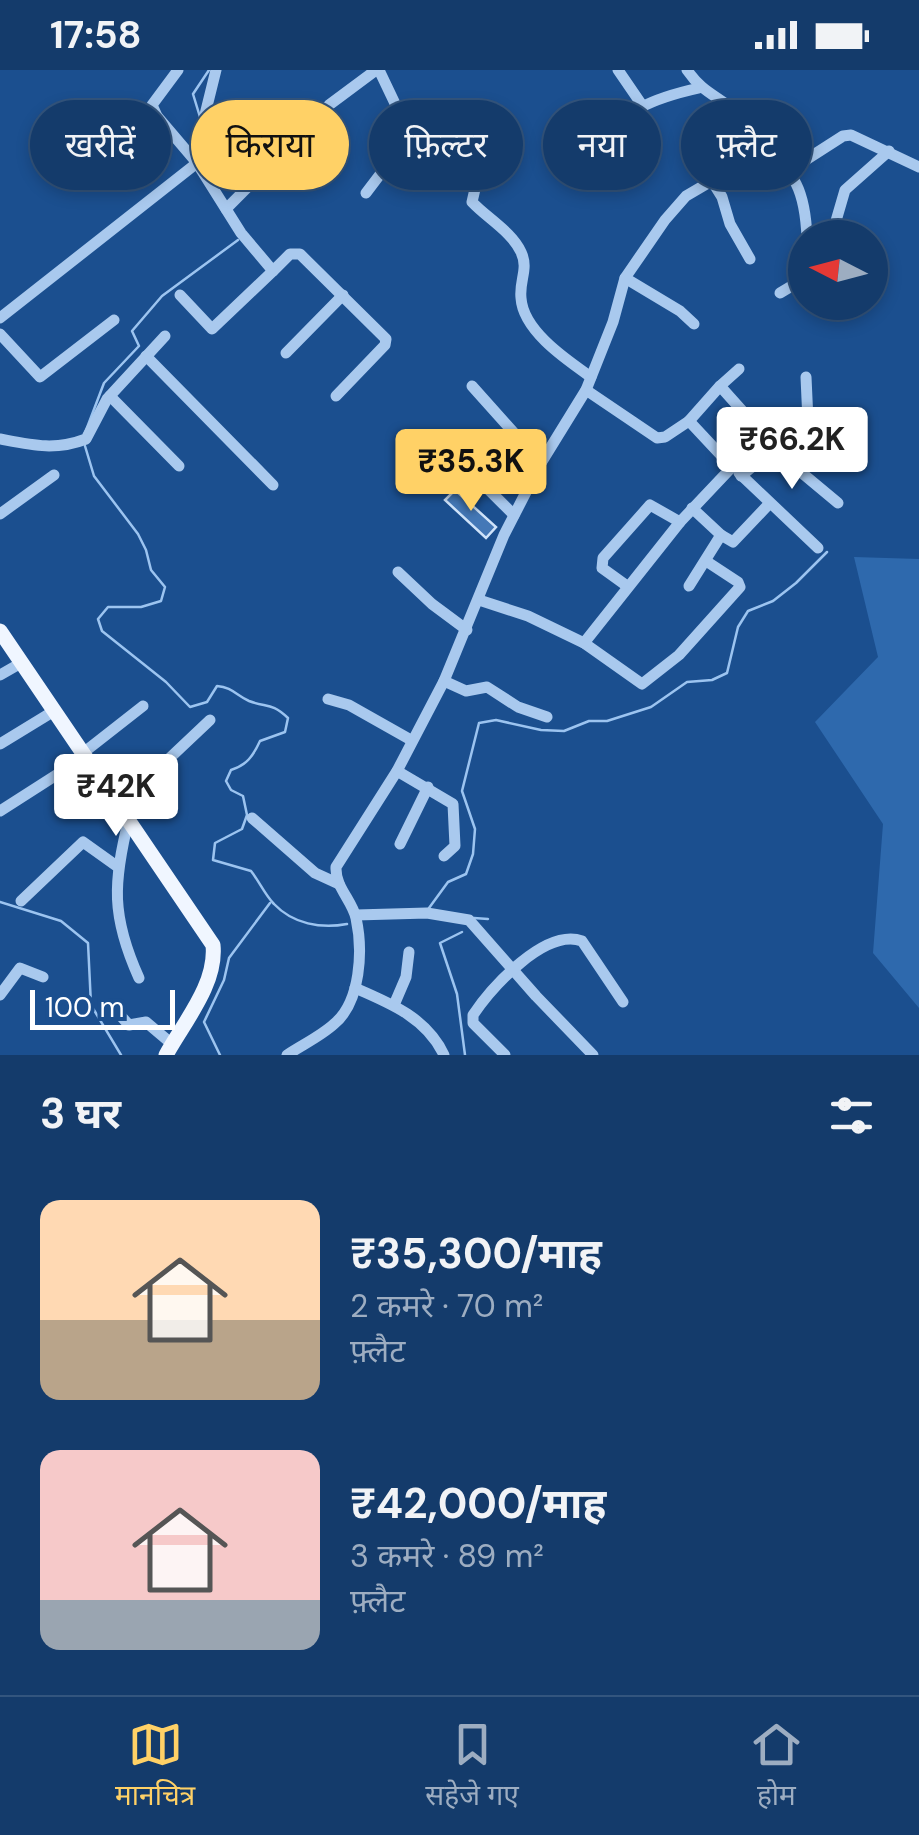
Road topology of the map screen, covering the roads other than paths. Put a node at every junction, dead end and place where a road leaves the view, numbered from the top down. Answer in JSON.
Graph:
{"nodes":[{"id":1,"x":178,"y":70,"type":"edge"},
{"id":2,"x":216,"y":70,"type":"edge"},
{"id":3,"x":375,"y":70,"type":"edge"},
{"id":4,"x":618,"y":70,"type":"edge"},
{"id":5,"x":687,"y":70,"type":"edge"},
{"id":6,"x":699,"y":88,"type":"junction"},
{"id":7,"x":208,"y":100,"type":"edge"},
{"id":8,"x":391,"y":100,"type":"edge"},
{"id":9,"x":639,"y":100,"type":"edge"},
{"id":10,"x":651,"y":100,"type":"edge"},
{"id":11,"x":718,"y":100,"type":"edge"},
{"id":12,"x":889,"y":151,"type":"junction"},
{"id":13,"x":191,"y":156,"type":"edge"},
{"id":14,"x":812,"y":156,"type":"edge"},
{"id":15,"x":191,"y":164,"type":"edge"},
{"id":16,"x":919,"y":166,"type":"edge"},
{"id":17,"x":369,"y":189,"type":"edge"},
{"id":18,"x":215,"y":190,"type":"edge"},
{"id":19,"x":475,"y":190,"type":"edge"},
{"id":20,"x":696,"y":190,"type":"edge"},
{"id":21,"x":718,"y":190,"type":"edge"},
{"id":22,"x":800,"y":190,"type":"edge"},
{"id":23,"x":366,"y":193,"type":"dead end"},
{"id":24,"x":227,"y":208,"type":"junction"},
{"id":25,"x":805,"y":220,"type":"edge"},
{"id":26,"x":837,"y":220,"type":"edge"},
{"id":27,"x":750,"y":259,"type":"dead end"},
{"id":28,"x":273,"y":272,"type":"junction"},
{"id":29,"x":624,"y":278,"type":"junction"},
{"id":30,"x":788,"y":288,"type":"edge"},
{"id":31,"x":780,"y":292,"type":"dead end"},
{"id":32,"x":180,"y":295,"type":"dead end"},
{"id":33,"x":344,"y":295,"type":"junction"},
{"id":34,"x":0,"y":318,"type":"edge"},
{"id":35,"x":114,"y":320,"type":"dead end"},
{"id":36,"x":694,"y":324,"type":"dead end"},
{"id":37,"x":0,"y":334,"type":"edge"},
{"id":38,"x":165,"y":336,"type":"dead end"},
{"id":39,"x":286,"y":352,"type":"dead end"},
{"id":40,"x":146,"y":356,"type":"junction"},
{"id":41,"x":739,"y":369,"type":"dead end"},
{"id":42,"x":806,"y":377,"type":"dead end"},
{"id":43,"x":588,"y":384,"type":"junction"},
{"id":44,"x":472,"y":386,"type":"dead end"},
{"id":45,"x":720,"y":386,"type":"junction"},
{"id":46,"x":110,"y":396,"type":"junction"},
{"id":47,"x":336,"y":396,"type":"dead end"},
{"id":48,"x":689,"y":421,"type":"junction"},
{"id":49,"x":808,"y":421,"type":"junction"},
{"id":50,"x":754,"y":424,"type":"dead end"},
{"id":51,"x":0,"y":438,"type":"edge"},
{"id":52,"x":772,"y":448,"type":"junction"},
{"id":53,"x":456,"y":457,"type":"dead end"},
{"id":54,"x":850,"y":458,"type":"dead end"},
{"id":55,"x":541,"y":464,"type":"junction"},
{"id":56,"x":180,"y":466,"type":"dead end"},
{"id":57,"x":736,"y":471,"type":"junction"},
{"id":58,"x":54,"y":474,"type":"dead end"},
{"id":59,"x":273,"y":486,"type":"dead end"},
{"id":60,"x":838,"y":503,"type":"dead end"},
{"id":61,"x":769,"y":504,"type":"junction"},
{"id":62,"x":692,"y":508,"type":"junction"},
{"id":63,"x":0,"y":514,"type":"edge"},
{"id":64,"x":514,"y":514,"type":"junction"},
{"id":65,"x":680,"y":522,"type":"junction"},
{"id":66,"x":721,"y":536,"type":"junction"},
{"id":67,"x":818,"y":548,"type":"dead end"},
{"id":68,"x":706,"y":561,"type":"junction"},
{"id":69,"x":398,"y":572,"type":"dead end"},
{"id":70,"x":626,"y":586,"type":"junction"},
{"id":71,"x":689,"y":586,"type":"dead end"},
{"id":72,"x":480,"y":600,"type":"junction"},
{"id":73,"x":467,"y":630,"type":"junction"},
{"id":74,"x":0,"y":631,"type":"edge"},
{"id":75,"x":584,"y":643,"type":"junction"},
{"id":76,"x":21,"y":663,"type":"junction"},
{"id":77,"x":0,"y":675,"type":"edge"},
{"id":78,"x":444,"y":682,"type":"junction"},
{"id":79,"x":328,"y":700,"type":"dead end"},
{"id":80,"x":143,"y":706,"type":"dead end"},
{"id":81,"x":54,"y":711,"type":"junction"},
{"id":82,"x":548,"y":718,"type":"dead end"},
{"id":83,"x":210,"y":720,"type":"dead end"},
{"id":84,"x":411,"y":740,"type":"junction"},
{"id":85,"x":0,"y":744,"type":"edge"},
{"id":86,"x":84,"y":754,"type":"junction"},
{"id":87,"x":396,"y":770,"type":"junction"},
{"id":88,"x":428,"y":787,"type":"junction"},
{"id":89,"x":0,"y":811,"type":"edge"},
{"id":90,"x":125,"y":811,"type":"junction"},
{"id":91,"x":252,"y":818,"type":"dead end"},
{"id":92,"x":400,"y":844,"type":"dead end"},
{"id":93,"x":444,"y":856,"type":"dead end"},
{"id":94,"x":118,"y":867,"type":"junction"},
{"id":95,"x":339,"y":884,"type":"junction"},
{"id":96,"x":20,"y":901,"type":"dead end"},
{"id":97,"x":356,"y":915,"type":"junction"},
{"id":98,"x":408,"y":952,"type":"dead end"},
{"id":99,"x":514,"y":969,"type":"junction"},
{"id":100,"x":43,"y":978,"type":"dead end"},
{"id":101,"x":139,"y":978,"type":"dead end"},
{"id":102,"x":355,"y":988,"type":"junction"},
{"id":103,"x":0,"y":995,"type":"edge"},
{"id":104,"x":623,"y":1002,"type":"dead end"},
{"id":105,"x":394,"y":1005,"type":"junction"},
{"id":106,"x":120,"y":1015,"type":"dead end"},
{"id":107,"x":169,"y":1049,"type":"edge"},
{"id":108,"x":287,"y":1055,"type":"edge"},
{"id":109,"x":444,"y":1055,"type":"edge"},
{"id":110,"x":505,"y":1055,"type":"edge"},
{"id":111,"x":594,"y":1055,"type":"edge"}],
"edges":[{"from":1,"to":13,"type":"street"},
{"from":2,"to":7,"type":"street"},
{"from":3,"to":8,"type":"street"},
{"from":3,"to":24,"type":"street"},
{"from":4,"to":9,"type":"street"},
{"from":5,"to":6,"type":"street"},
{"from":6,"to":10,"type":"street"},
{"from":6,"to":11,"type":"street"},
{"from":12,"to":14,"type":"street"},
{"from":12,"to":16,"type":"street"},
{"from":12,"to":26,"type":"street"},
{"from":15,"to":34,"type":"street"},
{"from":17,"to":23,"type":"street"},
{"from":18,"to":24,"type":"street"},
{"from":19,"to":43,"type":"street"},
{"from":20,"to":29,"type":"street"},
{"from":21,"to":27,"type":"street"},
{"from":22,"to":25,"type":"street"},
{"from":24,"to":28,"type":"street"},
{"from":28,"to":32,"type":"street"},
{"from":28,"to":33,"type":"street"},
{"from":29,"to":36,"type":"street"},
{"from":29,"to":43,"type":"street"},
{"from":30,"to":31,"type":"street"},
{"from":33,"to":39,"type":"street"},
{"from":33,"to":47,"type":"street"},
{"from":35,"to":37,"type":"street"},
{"from":38,"to":40,"type":"street"},
{"from":40,"to":46,"type":"street"},
{"from":40,"to":59,"type":"street"},
{"from":41,"to":45,"type":"street"},
{"from":42,"to":49,"type":"street"},
{"from":43,"to":48,"type":"street"},
{"from":43,"to":55,"type":"street"},
{"from":44,"to":55,"type":"street"},
{"from":45,"to":48,"type":"street"},
{"from":45,"to":50,"type":"street"},
{"from":46,"to":51,"type":"street"},
{"from":46,"to":56,"type":"street"},
{"from":48,"to":57,"type":"street"},
{"from":49,"to":52,"type":"street"},
{"from":49,"to":54,"type":"street"},
{"from":52,"to":57,"type":"street"},
{"from":52,"to":60,"type":"street"},
{"from":53,"to":64,"type":"street"},
{"from":55,"to":64,"type":"street"},
{"from":57,"to":61,"type":"street"},
{"from":57,"to":62,"type":"street"},
{"from":58,"to":63,"type":"street"},
{"from":61,"to":66,"type":"street"},
{"from":61,"to":67,"type":"street"},
{"from":62,"to":65,"type":"street"},
{"from":62,"to":66,"type":"street"},
{"from":64,"to":72,"type":"street"},
{"from":65,"to":70,"type":"street"},
{"from":65,"to":70,"type":"street"},
{"from":66,"to":68,"type":"street"},
{"from":68,"to":71,"type":"street"},
{"from":68,"to":75,"type":"street"},
{"from":69,"to":73,"type":"street"},
{"from":70,"to":75,"type":"street"},
{"from":72,"to":73,"type":"street"},
{"from":72,"to":75,"type":"street"},
{"from":73,"to":78,"type":"street"},
{"from":74,"to":76,"type":"main road"},
{"from":76,"to":77,"type":"street"},
{"from":76,"to":81,"type":"main road"},
{"from":78,"to":82,"type":"street"},
{"from":78,"to":84,"type":"street"},
{"from":79,"to":84,"type":"street"},
{"from":80,"to":86,"type":"street"},
{"from":81,"to":85,"type":"street"},
{"from":81,"to":86,"type":"main road"},
{"from":83,"to":90,"type":"street"},
{"from":84,"to":87,"type":"street"},
{"from":86,"to":89,"type":"street"},
{"from":86,"to":90,"type":"main road"},
{"from":87,"to":88,"type":"street"},
{"from":87,"to":95,"type":"street"},
{"from":88,"to":92,"type":"street"},
{"from":88,"to":93,"type":"street"},
{"from":90,"to":94,"type":"street"},
{"from":90,"to":107,"type":"main road"},
{"from":91,"to":95,"type":"street"},
{"from":94,"to":96,"type":"street"},
{"from":94,"to":101,"type":"street"},
{"from":95,"to":97,"type":"street"},
{"from":97,"to":99,"type":"street"},
{"from":97,"to":102,"type":"street"},
{"from":98,"to":105,"type":"street"},
{"from":99,"to":104,"type":"street"},
{"from":99,"to":110,"type":"street"},
{"from":99,"to":111,"type":"street"},
{"from":100,"to":103,"type":"street"},
{"from":102,"to":105,"type":"street"},
{"from":102,"to":108,"type":"street"},
{"from":105,"to":109,"type":"street"},
{"from":106,"to":107,"type":"street"}]}
